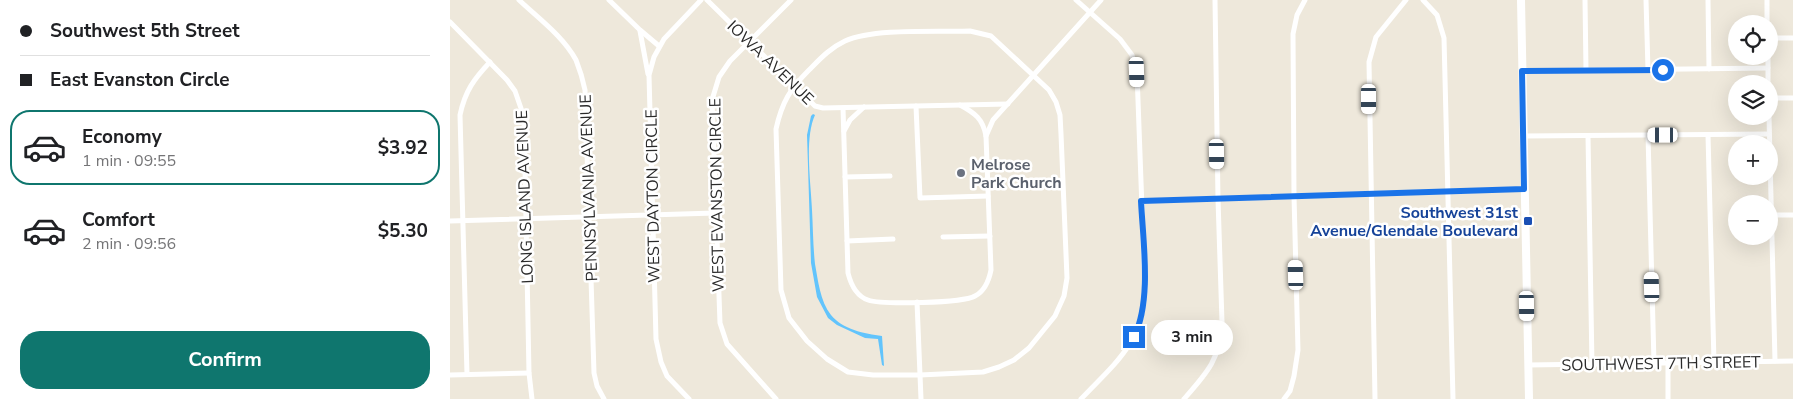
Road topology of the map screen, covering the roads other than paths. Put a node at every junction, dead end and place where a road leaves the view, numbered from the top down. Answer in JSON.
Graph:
{"nodes":[{"id":1,"x":519,"y":0,"type":"edge"},
{"id":2,"x":609,"y":0,"type":"edge"},
{"id":3,"x":701,"y":0,"type":"edge"},
{"id":4,"x":707,"y":0,"type":"edge"},
{"id":5,"x":791,"y":0,"type":"edge"},
{"id":6,"x":1076,"y":0,"type":"edge"},
{"id":7,"x":1101,"y":0,"type":"edge"},
{"id":8,"x":1215,"y":0,"type":"edge"},
{"id":9,"x":1305,"y":0,"type":"edge"},
{"id":10,"x":1406,"y":0,"type":"edge"},
{"id":11,"x":1423,"y":0,"type":"edge"},
{"id":12,"x":1521,"y":0,"type":"edge"},
{"id":13,"x":1585,"y":0,"type":"edge"},
{"id":14,"x":1646,"y":0,"type":"edge"},
{"id":15,"x":1708,"y":0,"type":"edge"},
{"id":16,"x":1767,"y":0,"type":"edge"},
{"id":17,"x":1090,"y":13,"type":"junction"},
{"id":18,"x":1767,"y":15,"type":"edge"},
{"id":19,"x":450,"y":22,"type":"edge"},
{"id":20,"x":640,"y":30,"type":"junction"},
{"id":21,"x":1778,"y":38,"type":"edge"},
{"id":22,"x":1793,"y":38,"type":"edge"},
{"id":23,"x":749,"y":41,"type":"junction"},
{"id":24,"x":659,"y":46,"type":"junction"},
{"id":25,"x":490,"y":62,"type":"junction"},
{"id":26,"x":1768,"y":68,"type":"joint"},
{"id":27,"x":1710,"y":69,"type":"junction"},
{"id":28,"x":1586,"y":70,"type":"junction"},
{"id":29,"x":1648,"y":70,"type":"junction"},
{"id":30,"x":1522,"y":71,"type":"junction"},
{"id":31,"x":1032,"y":74,"type":"junction"},
{"id":32,"x":1768,"y":75,"type":"edge"},
{"id":33,"x":649,"y":76,"type":"junction"},
{"id":34,"x":794,"y":85,"type":"junction"},
{"id":35,"x":1778,"y":98,"type":"edge"},
{"id":36,"x":1793,"y":98,"type":"edge"},
{"id":37,"x":1008,"y":104,"type":"junction"},
{"id":38,"x":960,"y":105,"type":"junction"},
{"id":39,"x":916,"y":106,"type":"junction"},
{"id":40,"x":864,"y":107,"type":"junction"},
{"id":41,"x":843,"y":108,"type":"junction"},
{"id":42,"x":1769,"y":125,"type":"edge"},
{"id":43,"x":844,"y":132,"type":"junction"},
{"id":44,"x":1769,"y":134,"type":"junction"},
{"id":45,"x":1648,"y":135,"type":"junction"},
{"id":46,"x":1708,"y":135,"type":"junction"},
{"id":47,"x":986,"y":136,"type":"junction"},
{"id":48,"x":1523,"y":136,"type":"junction"},
{"id":49,"x":1588,"y":136,"type":"junction"},
{"id":50,"x":890,"y":176,"type":"dead end"},
{"id":51,"x":845,"y":177,"type":"junction"},
{"id":52,"x":1524,"y":189,"type":"junction"},
{"id":53,"x":1448,"y":191,"type":"junction"},
{"id":54,"x":1370,"y":194,"type":"junction"},
{"id":55,"x":1770,"y":195,"type":"edge"},
{"id":56,"x":988,"y":196,"type":"junction"},
{"id":57,"x":1294,"y":196,"type":"junction"},
{"id":58,"x":1218,"y":199,"type":"junction"},
{"id":59,"x":1141,"y":201,"type":"junction"},
{"id":60,"x":715,"y":213,"type":"junction"},
{"id":61,"x":652,"y":215,"type":"junction"},
{"id":62,"x":1793,"y":215,"type":"edge"},
{"id":63,"x":1778,"y":216,"type":"edge"},
{"id":64,"x":589,"y":217,"type":"junction"},
{"id":65,"x":526,"y":218,"type":"junction"},
{"id":66,"x":463,"y":220,"type":"junction"},
{"id":67,"x":450,"y":221,"type":"edge"},
{"id":68,"x":990,"y":236,"type":"junction"},
{"id":69,"x":943,"y":237,"type":"dead end"},
{"id":70,"x":893,"y":239,"type":"dead end"},
{"id":71,"x":847,"y":241,"type":"junction"},
{"id":72,"x":1772,"y":245,"type":"edge"},
{"id":73,"x":917,"y":302,"type":"junction"},
{"id":74,"x":1793,"y":360,"type":"edge"},
{"id":75,"x":1775,"y":361,"type":"junction"},
{"id":76,"x":1714,"y":362,"type":"junction"},
{"id":77,"x":1668,"y":363,"type":"junction"},
{"id":78,"x":1654,"y":364,"type":"junction"},
{"id":79,"x":1528,"y":365,"type":"junction"},
{"id":80,"x":1592,"y":365,"type":"junction"},
{"id":81,"x":530,"y":373,"type":"junction"},
{"id":82,"x":468,"y":374,"type":"junction"},
{"id":83,"x":450,"y":375,"type":"edge"},
{"id":84,"x":920,"y":375,"type":"junction"},
{"id":85,"x":532,"y":399,"type":"edge"},
{"id":86,"x":604,"y":399,"type":"edge"},
{"id":87,"x":689,"y":399,"type":"edge"},
{"id":88,"x":776,"y":399,"type":"edge"},
{"id":89,"x":921,"y":399,"type":"edge"},
{"id":90,"x":1081,"y":399,"type":"edge"},
{"id":91,"x":1184,"y":399,"type":"edge"},
{"id":92,"x":1284,"y":399,"type":"edge"},
{"id":93,"x":1375,"y":399,"type":"edge"},
{"id":94,"x":1453,"y":399,"type":"edge"},
{"id":95,"x":1529,"y":399,"type":"edge"},
{"id":96,"x":1668,"y":399,"type":"edge"}],
"edges":[{"from":1,"to":64,"type":"street","name":"PENNSYLVANIA AVENUE"},
{"from":2,"to":20,"type":"street"},
{"from":3,"to":24,"type":"street","name":"WEST DAYTON CIRCLE"},
{"from":4,"to":23,"type":"street","name":"IOWA AVENUE"},
{"from":5,"to":23,"type":"street","name":"WEST EVANSTON CIRCLE"},
{"from":6,"to":17,"type":"street"},
{"from":7,"to":17,"type":"street"},
{"from":8,"to":58,"type":"street"},
{"from":9,"to":57,"type":"street"},
{"from":10,"to":54,"type":"street"},
{"from":11,"to":53,"type":"street"},
{"from":12,"to":30,"type":"main road"},
{"from":13,"to":28,"type":"street"},
{"from":14,"to":29,"type":"street"},
{"from":15,"to":27,"type":"street"},
{"from":16,"to":18,"type":"street"},
{"from":17,"to":31,"type":"street"},
{"from":17,"to":59,"type":"street"},
{"from":19,"to":25,"type":"street","name":"LONG ISLAND AVENUE"},
{"from":20,"to":24,"type":"street"},
{"from":20,"to":33,"type":"street"},
{"from":21,"to":22,"type":"street"},
{"from":23,"to":34,"type":"street","name":"IOWA AVENUE"},
{"from":23,"to":60,"type":"street","name":"WEST EVANSTON CIRCLE"},
{"from":24,"to":33,"type":"street","name":"WEST DAYTON CIRCLE"},
{"from":25,"to":65,"type":"street","name":"LONG ISLAND AVENUE"},
{"from":25,"to":66,"type":"street"},
{"from":26,"to":27,"type":"street"},
{"from":26,"to":32,"type":"street"},
{"from":27,"to":29,"type":"street"},
{"from":28,"to":29,"type":"street"},
{"from":28,"to":30,"type":"street"},
{"from":30,"to":48,"type":"main road"},
{"from":31,"to":34,"type":"street"},
{"from":31,"to":37,"type":"street"},
{"from":31,"to":84,"type":"street"},
{"from":33,"to":61,"type":"street","name":"WEST DAYTON CIRCLE"},
{"from":34,"to":41,"type":"street","name":"IOWA AVENUE"},
{"from":34,"to":84,"type":"street"},
{"from":35,"to":36,"type":"street"},
{"from":37,"to":38,"type":"street","name":"IOWA AVENUE"},
{"from":37,"to":47,"type":"street"},
{"from":38,"to":39,"type":"street","name":"IOWA AVENUE"},
{"from":38,"to":47,"type":"street"},
{"from":39,"to":40,"type":"street","name":"IOWA AVENUE"},
{"from":39,"to":56,"type":"street"},
{"from":40,"to":41,"type":"street","name":"IOWA AVENUE"},
{"from":40,"to":43,"type":"street"},
{"from":41,"to":43,"type":"street"},
{"from":42,"to":44,"type":"street"},
{"from":43,"to":51,"type":"street"},
{"from":44,"to":46,"type":"street"},
{"from":44,"to":55,"type":"street"},
{"from":45,"to":46,"type":"street"},
{"from":45,"to":49,"type":"street"},
{"from":45,"to":78,"type":"street"},
{"from":46,"to":76,"type":"street"},
{"from":47,"to":56,"type":"street"},
{"from":48,"to":49,"type":"street"},
{"from":48,"to":52,"type":"main road"},
{"from":49,"to":80,"type":"street"},
{"from":50,"to":51,"type":"street"},
{"from":51,"to":71,"type":"street"},
{"from":52,"to":53,"type":"street"},
{"from":52,"to":79,"type":"main road"},
{"from":53,"to":54,"type":"street"},
{"from":53,"to":94,"type":"street"},
{"from":54,"to":57,"type":"street"},
{"from":54,"to":93,"type":"street"},
{"from":56,"to":68,"type":"street"},
{"from":57,"to":58,"type":"street"},
{"from":57,"to":92,"type":"street"},
{"from":58,"to":59,"type":"street"},
{"from":58,"to":91,"type":"street"},
{"from":59,"to":90,"type":"street"},
{"from":60,"to":61,"type":"street"},
{"from":60,"to":88,"type":"street","name":"WEST EVANSTON CIRCLE"},
{"from":61,"to":64,"type":"street"},
{"from":61,"to":87,"type":"street","name":"WEST DAYTON CIRCLE"},
{"from":62,"to":63,"type":"street"},
{"from":64,"to":65,"type":"street"},
{"from":64,"to":86,"type":"street","name":"PENNSYLVANIA AVENUE"},
{"from":65,"to":66,"type":"street"},
{"from":65,"to":81,"type":"street","name":"LONG ISLAND AVENUE"},
{"from":66,"to":67,"type":"street"},
{"from":66,"to":82,"type":"street"},
{"from":68,"to":69,"type":"street"},
{"from":68,"to":73,"type":"street"},
{"from":70,"to":71,"type":"street"},
{"from":71,"to":73,"type":"street"},
{"from":72,"to":75,"type":"street"},
{"from":73,"to":84,"type":"street"},
{"from":74,"to":75,"type":"street","name":"SOUTHWEST 7TH STREET"},
{"from":75,"to":76,"type":"street","name":"SOUTHWEST 7TH STREET"},
{"from":76,"to":77,"type":"street","name":"SOUTHWEST 7TH STREET"},
{"from":77,"to":78,"type":"street","name":"SOUTHWEST 7TH STREET"},
{"from":77,"to":96,"type":"street"},
{"from":78,"to":80,"type":"street","name":"SOUTHWEST 7TH STREET"},
{"from":79,"to":80,"type":"street","name":"SOUTHWEST 7TH STREET"},
{"from":79,"to":95,"type":"main road"},
{"from":81,"to":82,"type":"street"},
{"from":81,"to":85,"type":"street","name":"LONG ISLAND AVENUE"},
{"from":82,"to":83,"type":"street"},
{"from":84,"to":89,"type":"street"}]}
